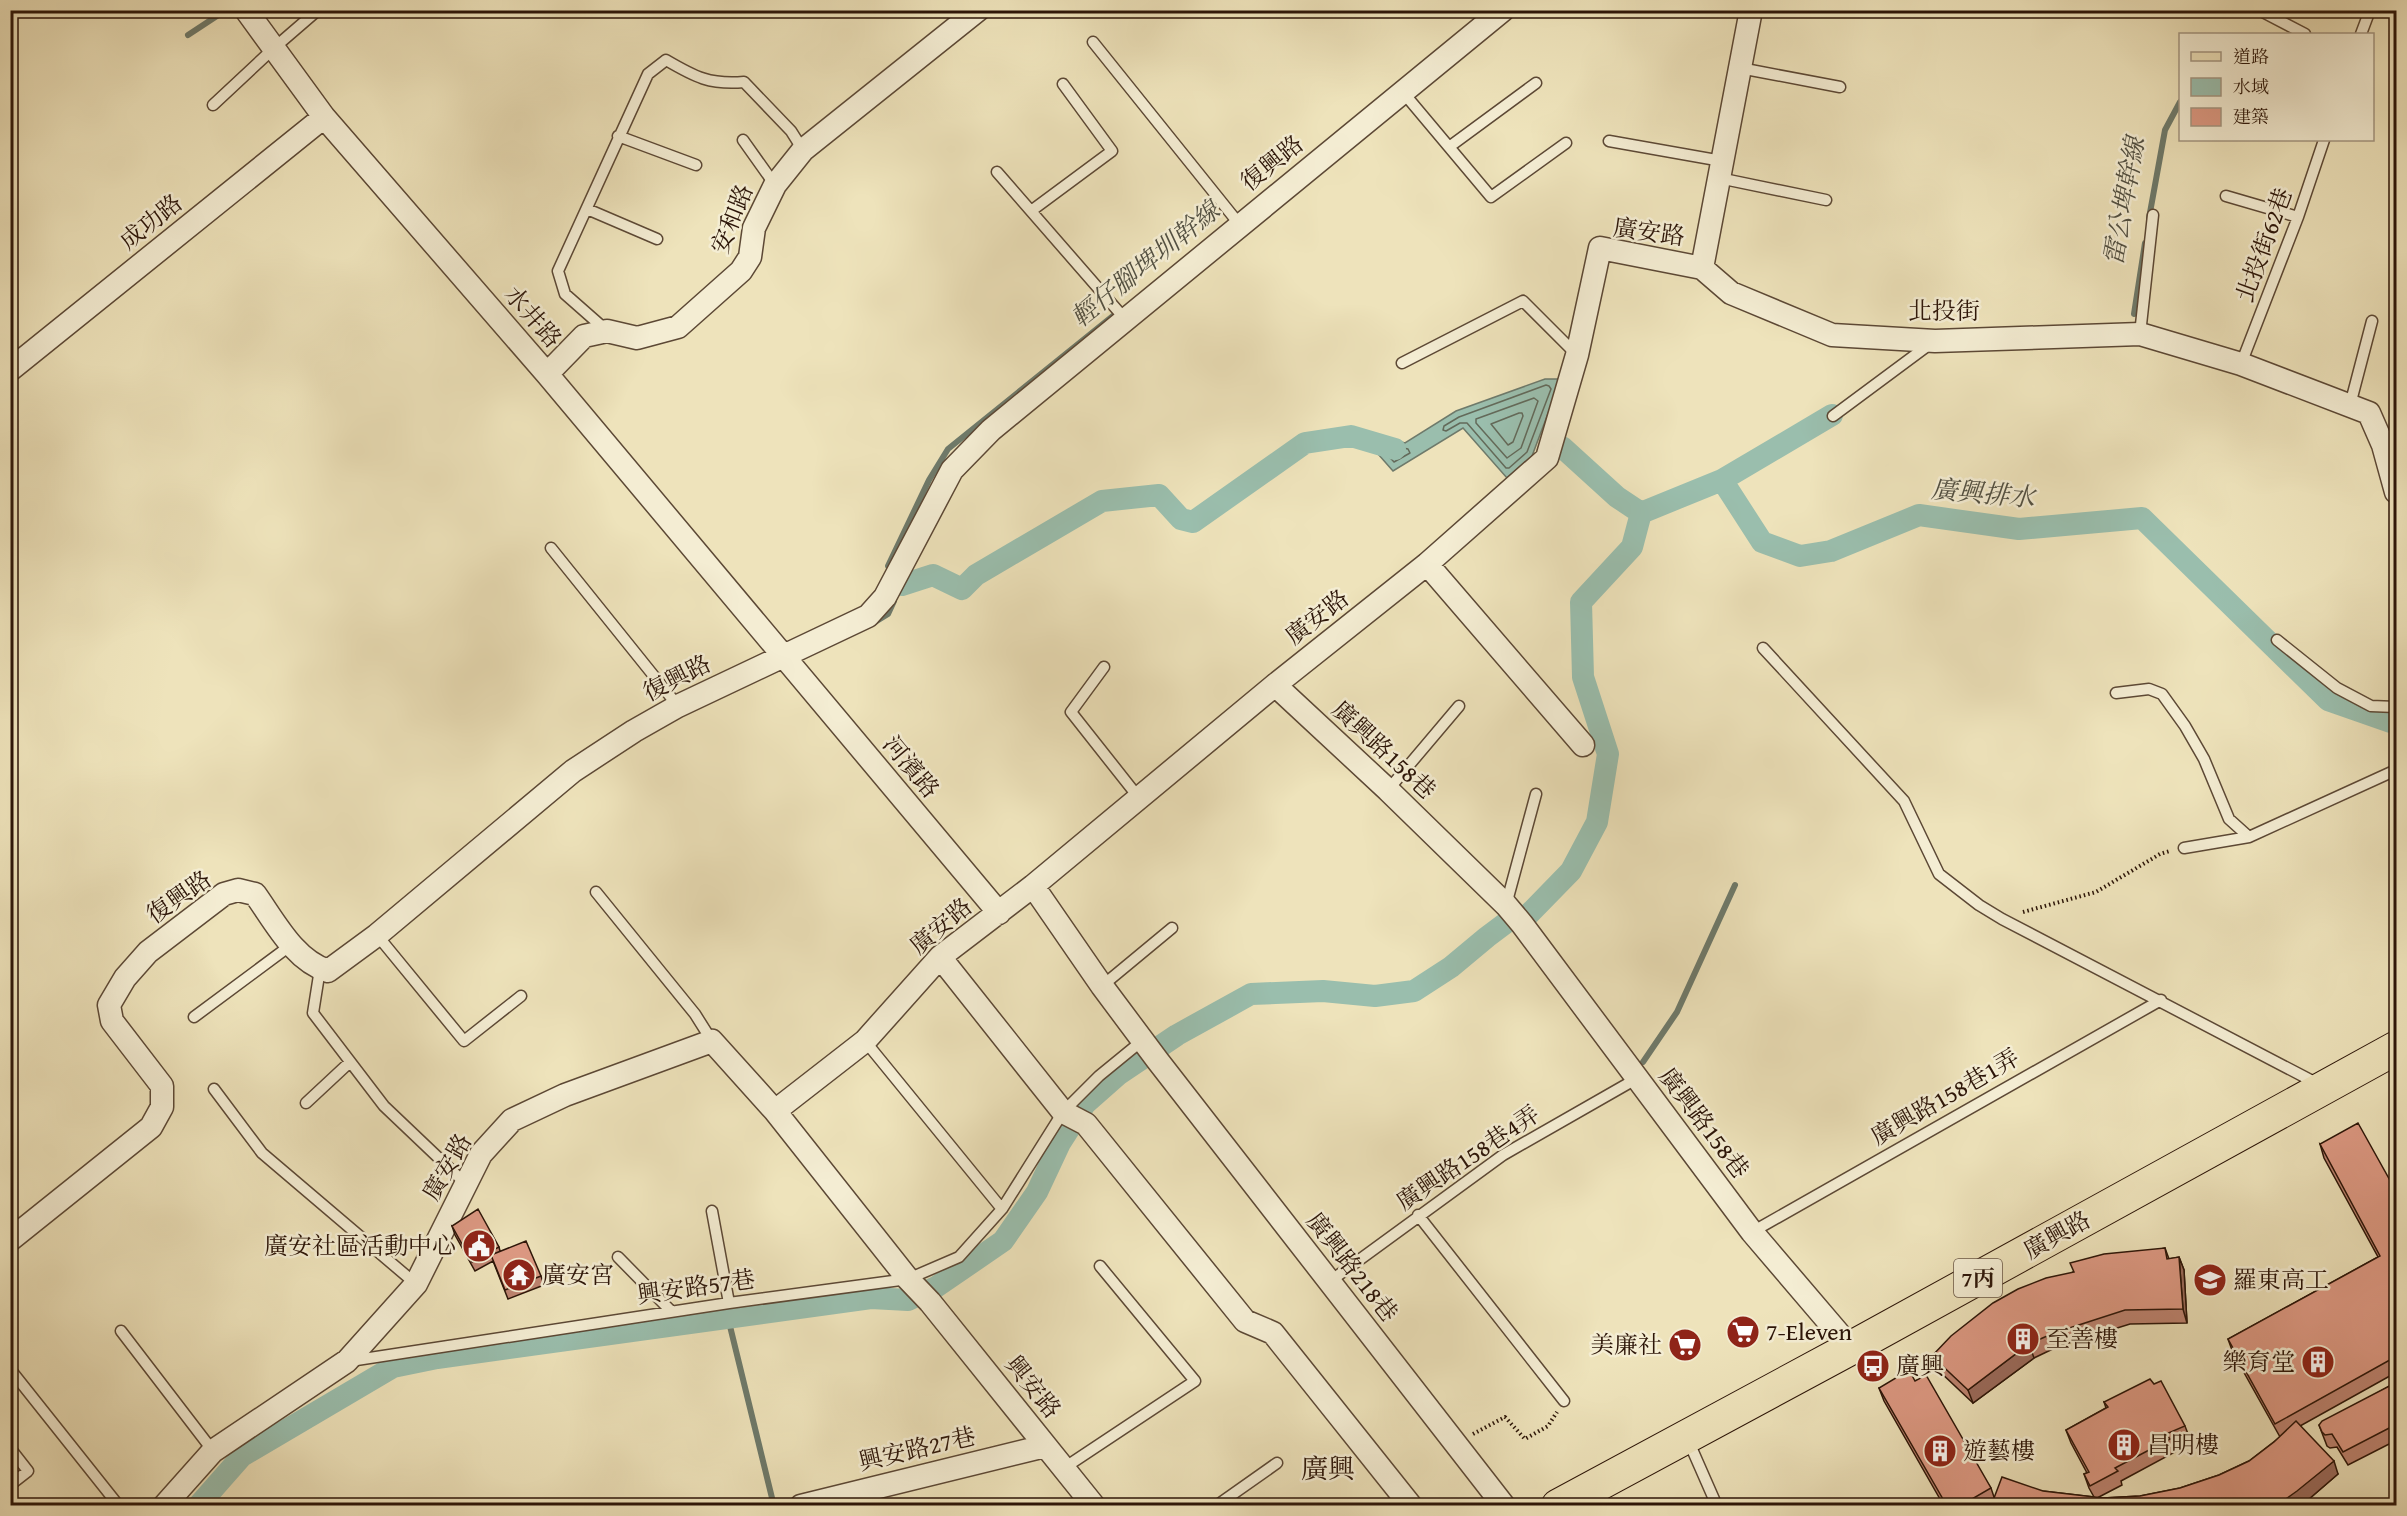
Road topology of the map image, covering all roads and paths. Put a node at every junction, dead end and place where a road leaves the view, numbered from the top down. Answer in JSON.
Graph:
{"nodes":[{"id":1,"x":246,"y":10,"type":"edge"},
{"id":2,"x":318,"y":10,"type":"edge"},
{"id":3,"x":978,"y":10,"type":"edge"},
{"id":4,"x":1751,"y":10,"type":"edge"},
{"id":5,"x":2259,"y":10,"type":"edge"},
{"id":6,"x":2370,"y":10,"type":"edge"},
{"id":7,"x":1500,"y":13,"type":"edge"},
{"id":8,"x":2303,"y":33,"type":"edge"},
{"id":9,"x":2361,"y":33,"type":"edge"},
{"id":10,"x":1093,"y":42,"type":"dead end"},
{"id":11,"x":274,"y":48,"type":"junction"},
{"id":12,"x":1740,"y":68,"type":"junction"},
{"id":13,"x":1536,"y":83,"type":"dead end"},
{"id":14,"x":1063,"y":84,"type":"dead end"},
{"id":15,"x":1840,"y":87,"type":"dead end"},
{"id":16,"x":1402,"y":91,"type":"junction"},
{"id":17,"x":213,"y":105,"type":"dead end"},
{"id":18,"x":324,"y":117,"type":"junction"},
{"id":19,"x":618,"y":136,"type":"junction"},
{"id":20,"x":743,"y":140,"type":"dead end"},
{"id":21,"x":1609,"y":141,"type":"dead end"},
{"id":22,"x":2324,"y":141,"type":"edge"},
{"id":23,"x":1566,"y":143,"type":"dead end"},
{"id":24,"x":1449,"y":147,"type":"junction"},
{"id":25,"x":803,"y":150,"type":"junction"},
{"id":26,"x":696,"y":165,"type":"dead end"},
{"id":27,"x":1720,"y":170,"type":"junction"},
{"id":28,"x":998,"y":172,"type":"dead end"},
{"id":29,"x":775,"y":185,"type":"junction"},
{"id":30,"x":2226,"y":196,"type":"dead end"},
{"id":31,"x":1826,"y":200,"type":"dead end"},
{"id":32,"x":587,"y":209,"type":"junction"},
{"id":33,"x":1031,"y":211,"type":"junction"},
{"id":34,"x":2153,"y":215,"type":"dead end"},
{"id":35,"x":2298,"y":217,"type":"junction"},
{"id":36,"x":1240,"y":225,"type":"junction"},
{"id":37,"x":657,"y":239,"type":"dead end"},
{"id":38,"x":1702,"y":268,"type":"junction"},
{"id":39,"x":1125,"y":320,"type":"junction"},
{"id":40,"x":2372,"y":321,"type":"dead end"},
{"id":41,"x":607,"y":331,"type":"junction"},
{"id":42,"x":2140,"y":334,"type":"junction"},
{"id":43,"x":1935,"y":340,"type":"junction"},
{"id":44,"x":1577,"y":355,"type":"junction"},
{"id":45,"x":1402,"y":363,"type":"dead end"},
{"id":46,"x":2241,"y":364,"type":"junction"},
{"id":47,"x":10,"y":370,"type":"edge"},
{"id":48,"x":547,"y":374,"type":"junction"},
{"id":49,"x":2350,"y":405,"type":"junction"},
{"id":50,"x":1833,"y":416,"type":"dead end"},
{"id":51,"x":2390,"y":449,"type":"edge"},
{"id":52,"x":2397,"y":492,"type":"edge"},
{"id":53,"x":551,"y":548,"type":"dead end"},
{"id":54,"x":1427,"y":564,"type":"junction"},
{"id":55,"x":2277,"y":640,"type":"dead end"},
{"id":56,"x":1763,"y":648,"type":"dead end"},
{"id":57,"x":782,"y":656,"type":"junction"},
{"id":58,"x":1104,"y":667,"type":"dead end"},
{"id":59,"x":1275,"y":685,"type":"junction"},
{"id":60,"x":2116,"y":693,"type":"dead end"},
{"id":61,"x":678,"y":706,"type":"junction"},
{"id":62,"x":1459,"y":706,"type":"dead end"},
{"id":63,"x":2397,"y":706,"type":"edge"},
{"id":64,"x":1583,"y":745,"type":"dead end"},
{"id":65,"x":2397,"y":770,"type":"edge"},
{"id":66,"x":1388,"y":790,"type":"junction"},
{"id":67,"x":1536,"y":794,"type":"dead end"},
{"id":68,"x":1139,"y":798,"type":"junction"},
{"id":69,"x":2250,"y":837,"type":"junction"},
{"id":70,"x":2184,"y":848,"type":"joint"},
{"id":71,"x":1033,"y":886,"type":"junction"},
{"id":72,"x":596,"y":892,"type":"dead end"},
{"id":73,"x":1506,"y":905,"type":"junction"},
{"id":74,"x":999,"y":913,"type":"junction"},
{"id":75,"x":2002,"y":918,"type":"junction"},
{"id":76,"x":1172,"y":928,"type":"dead end"},
{"id":77,"x":376,"y":935,"type":"junction"},
{"id":78,"x":291,"y":945,"type":"junction"},
{"id":79,"x":940,"y":957,"type":"junction"},
{"id":80,"x":320,"y":969,"type":"junction"},
{"id":81,"x":1102,"y":986,"type":"junction"},
{"id":82,"x":521,"y":996,"type":"dead end"},
{"id":83,"x":2161,"y":1000,"type":"junction"},
{"id":84,"x":194,"y":1017,"type":"dead end"},
{"id":85,"x":1143,"y":1040,"type":"junction"},
{"id":86,"x":712,"y":1041,"type":"junction"},
{"id":87,"x":866,"y":1041,"type":"junction"},
{"id":88,"x":2397,"y":1048,"type":"edge"},
{"id":89,"x":350,"y":1062,"type":"junction"},
{"id":90,"x":1636,"y":1079,"type":"junction"},
{"id":91,"x":2325,"y":1087,"type":"junction"},
{"id":92,"x":214,"y":1089,"type":"dead end"},
{"id":93,"x":306,"y":1103,"type":"dead end"},
{"id":94,"x":775,"y":1111,"type":"junction"},
{"id":95,"x":1063,"y":1112,"type":"junction"},
{"id":96,"x":466,"y":1184,"type":"junction"},
{"id":97,"x":1002,"y":1209,"type":"junction"},
{"id":98,"x":712,"y":1210,"type":"dead end"},
{"id":99,"x":1418,"y":1215,"type":"junction"},
{"id":100,"x":1752,"y":1232,"type":"junction"},
{"id":101,"x":10,"y":1240,"type":"edge"},
{"id":102,"x":618,"y":1257,"type":"dead end"},
{"id":103,"x":1100,"y":1266,"type":"dead end"},
{"id":104,"x":908,"y":1279,"type":"junction"},
{"id":105,"x":1329,"y":1282,"type":"junction"},
{"id":106,"x":416,"y":1284,"type":"junction"},
{"id":107,"x":729,"y":1303,"type":"junction"},
{"id":108,"x":671,"y":1311,"type":"junction"},
{"id":109,"x":121,"y":1330,"type":"dead end"},
{"id":110,"x":1851,"y":1348,"type":"junction"},
{"id":111,"x":347,"y":1361,"type":"junction"},
{"id":112,"x":10,"y":1369,"type":"edge"},
{"id":113,"x":1564,"y":1401,"type":"joint"},
{"id":114,"x":1687,"y":1437,"type":"junction"},
{"id":115,"x":1456,"y":1443,"type":"junction"},
{"id":116,"x":1045,"y":1446,"type":"junction"},
{"id":117,"x":10,"y":1448,"type":"edge"},
{"id":118,"x":213,"y":1451,"type":"junction"},
{"id":119,"x":1277,"y":1463,"type":"dead end"},
{"id":120,"x":1064,"y":1468,"type":"junction"},
{"id":121,"x":10,"y":1485,"type":"edge"},
{"id":122,"x":119,"y":1506,"type":"edge"},
{"id":123,"x":164,"y":1506,"type":"edge"},
{"id":124,"x":801,"y":1506,"type":"edge"},
{"id":125,"x":1094,"y":1506,"type":"edge"},
{"id":126,"x":1216,"y":1506,"type":"edge"},
{"id":127,"x":1411,"y":1506,"type":"edge"},
{"id":128,"x":1504,"y":1506,"type":"edge"},
{"id":129,"x":1558,"y":1506,"type":"edge"},
{"id":130,"x":1717,"y":1506,"type":"edge"}],
"edges":[{"from":1,"to":11,"type":"street","name":"水井路"},
{"from":2,"to":11,"type":"lane"},
{"from":3,"to":25,"type":"street","name":"安和路"},
{"from":4,"to":12,"type":"street"},
{"from":5,"to":8,"type":"lane"},
{"from":6,"to":9,"type":"lane"},
{"from":7,"to":16,"type":"street","name":"復興路"},
{"from":10,"to":36,"type":"lane"},
{"from":11,"to":17,"type":"lane"},
{"from":11,"to":18,"type":"street","name":"水井路"},
{"from":12,"to":15,"type":"lane"},
{"from":12,"to":27,"type":"street"},
{"from":13,"to":24,"type":"lane"},
{"from":14,"to":33,"type":"lane"},
{"from":16,"to":24,"type":"lane"},
{"from":16,"to":36,"type":"street","name":"復興路"},
{"from":18,"to":47,"type":"street","name":"成功路"},
{"from":18,"to":48,"type":"street","name":"水井路"},
{"from":19,"to":25,"type":"lane"},
{"from":19,"to":26,"type":"lane"},
{"from":19,"to":32,"type":"lane"},
{"from":20,"to":29,"type":"lane"},
{"from":21,"to":27,"type":"lane"},
{"from":22,"to":35,"type":"lane","name":"北投街62巷"},
{"from":23,"to":24,"type":"lane"},
{"from":25,"to":29,"type":"street","name":"安和路"},
{"from":27,"to":31,"type":"lane"},
{"from":27,"to":38,"type":"street"},
{"from":28,"to":33,"type":"lane"},
{"from":29,"to":41,"type":"street","name":"安和路"},
{"from":30,"to":35,"type":"lane"},
{"from":32,"to":37,"type":"lane"},
{"from":32,"to":41,"type":"lane"},
{"from":33,"to":39,"type":"lane"},
{"from":34,"to":42,"type":"lane"},
{"from":35,"to":46,"type":"lane","name":"北投街62巷"},
{"from":36,"to":39,"type":"street","name":"復興路"},
{"from":38,"to":43,"type":"street","name":"北投街"},
{"from":38,"to":44,"type":"street","name":"廣安路"},
{"from":39,"to":57,"type":"street","name":"復興路"},
{"from":40,"to":49,"type":"lane"},
{"from":41,"to":48,"type":"street"},
{"from":42,"to":43,"type":"street","name":"北投街"},
{"from":42,"to":46,"type":"street","name":"北投街"},
{"from":43,"to":50,"type":"lane"},
{"from":44,"to":45,"type":"lane"},
{"from":44,"to":54,"type":"street","name":"廣安路"},
{"from":46,"to":49,"type":"street","name":"北投街"},
{"from":48,"to":57,"type":"street","name":"水井路"},
{"from":49,"to":51,"type":"street","name":"北投街"},
{"from":51,"to":52,"type":"street","name":"北投街"},
{"from":53,"to":61,"type":"lane"},
{"from":54,"to":59,"type":"street","name":"廣安路"},
{"from":54,"to":64,"type":"street"},
{"from":55,"to":63,"type":"lane"},
{"from":56,"to":75,"type":"lane"},
{"from":57,"to":61,"type":"street","name":"復興路"},
{"from":57,"to":74,"type":"street","name":"河濱路"},
{"from":58,"to":68,"type":"lane"},
{"from":59,"to":66,"type":"street","name":"廣興路158巷"},
{"from":59,"to":68,"type":"street","name":"廣安路"},
{"from":60,"to":69,"type":"lane"},
{"from":61,"to":77,"type":"street","name":"復興路"},
{"from":62,"to":66,"type":"lane"},
{"from":65,"to":69,"type":"lane"},
{"from":66,"to":73,"type":"street","name":"廣興路158巷"},
{"from":67,"to":73,"type":"lane"},
{"from":68,"to":71,"type":"street","name":"廣安路"},
{"from":69,"to":70,"type":"lane"},
{"from":70,"to":75,"type":"path"},
{"from":71,"to":74,"type":"street","name":"廣安路"},
{"from":71,"to":81,"type":"street"},
{"from":72,"to":86,"type":"lane"},
{"from":73,"to":90,"type":"street","name":"廣興路158巷"},
{"from":74,"to":79,"type":"street","name":"廣安路"},
{"from":75,"to":83,"type":"lane"},
{"from":76,"to":81,"type":"lane"},
{"from":77,"to":80,"type":"street","name":"復興路"},
{"from":77,"to":82,"type":"lane"},
{"from":78,"to":80,"type":"street","name":"復興路"},
{"from":78,"to":84,"type":"lane"},
{"from":78,"to":101,"type":"street","name":"復興路"},
{"from":79,"to":87,"type":"street","name":"廣安路"},
{"from":79,"to":95,"type":"street"},
{"from":80,"to":89,"type":"lane"},
{"from":81,"to":85,"type":"street"},
{"from":83,"to":91,"type":"lane"},
{"from":83,"to":100,"type":"lane","name":"廣興路158巷1弄"},
{"from":85,"to":95,"type":"lane","name":"興安路57巷"},
{"from":85,"to":105,"type":"street","name":"廣興路218巷"},
{"from":86,"to":94,"type":"street"},
{"from":86,"to":96,"type":"street","name":"廣安路"},
{"from":87,"to":94,"type":"street","name":"廣安路"},
{"from":87,"to":97,"type":"lane"},
{"from":88,"to":91,"type":"main road","name":"廣興路","number":"7丙"},
{"from":89,"to":93,"type":"lane"},
{"from":89,"to":96,"type":"lane"},
{"from":90,"to":99,"type":"lane","name":"廣興路158巷4弄"},
{"from":90,"to":100,"type":"street","name":"廣興路158巷"},
{"from":91,"to":110,"type":"main road","name":"廣興路","number":"7丙"},
{"from":92,"to":106,"type":"lane"},
{"from":94,"to":104,"type":"street"},
{"from":95,"to":97,"type":"lane","name":"興安路57巷"},
{"from":95,"to":127,"type":"street"},
{"from":96,"to":106,"type":"street","name":"廣安路"},
{"from":97,"to":104,"type":"lane","name":"興安路57巷"},
{"from":98,"to":107,"type":"lane"},
{"from":99,"to":105,"type":"lane","name":"廣興路158巷4弄"},
{"from":99,"to":113,"type":"lane"},
{"from":100,"to":110,"type":"street","name":"廣興路158巷"},
{"from":102,"to":108,"type":"lane"},
{"from":103,"to":120,"type":"lane"},
{"from":104,"to":107,"type":"lane","name":"興安路57巷"},
{"from":104,"to":116,"type":"street","name":"興安路"},
{"from":105,"to":115,"type":"street","name":"廣興路218巷"},
{"from":106,"to":111,"type":"street","name":"廣安路"},
{"from":107,"to":108,"type":"lane","name":"興安路57巷"},
{"from":108,"to":111,"type":"lane","name":"興安路57巷"},
{"from":109,"to":118,"type":"lane"},
{"from":110,"to":114,"type":"main road","name":"廣興路","number":"7丙"},
{"from":111,"to":118,"type":"street","name":"廣安路"},
{"from":112,"to":122,"type":"lane"},
{"from":113,"to":115,"type":"path"},
{"from":114,"to":129,"type":"main road","name":"廣興路","number":"7丙"},
{"from":114,"to":130,"type":"lane"},
{"from":115,"to":128,"type":"street","name":"廣興路218巷"},
{"from":116,"to":120,"type":"street","name":"興安路"},
{"from":116,"to":124,"type":"street","name":"興安路27巷"},
{"from":117,"to":121,"type":"lane"},
{"from":118,"to":123,"type":"street","name":"廣安路"},
{"from":119,"to":126,"type":"lane"},
{"from":120,"to":125,"type":"street","name":"興安路"}]}
